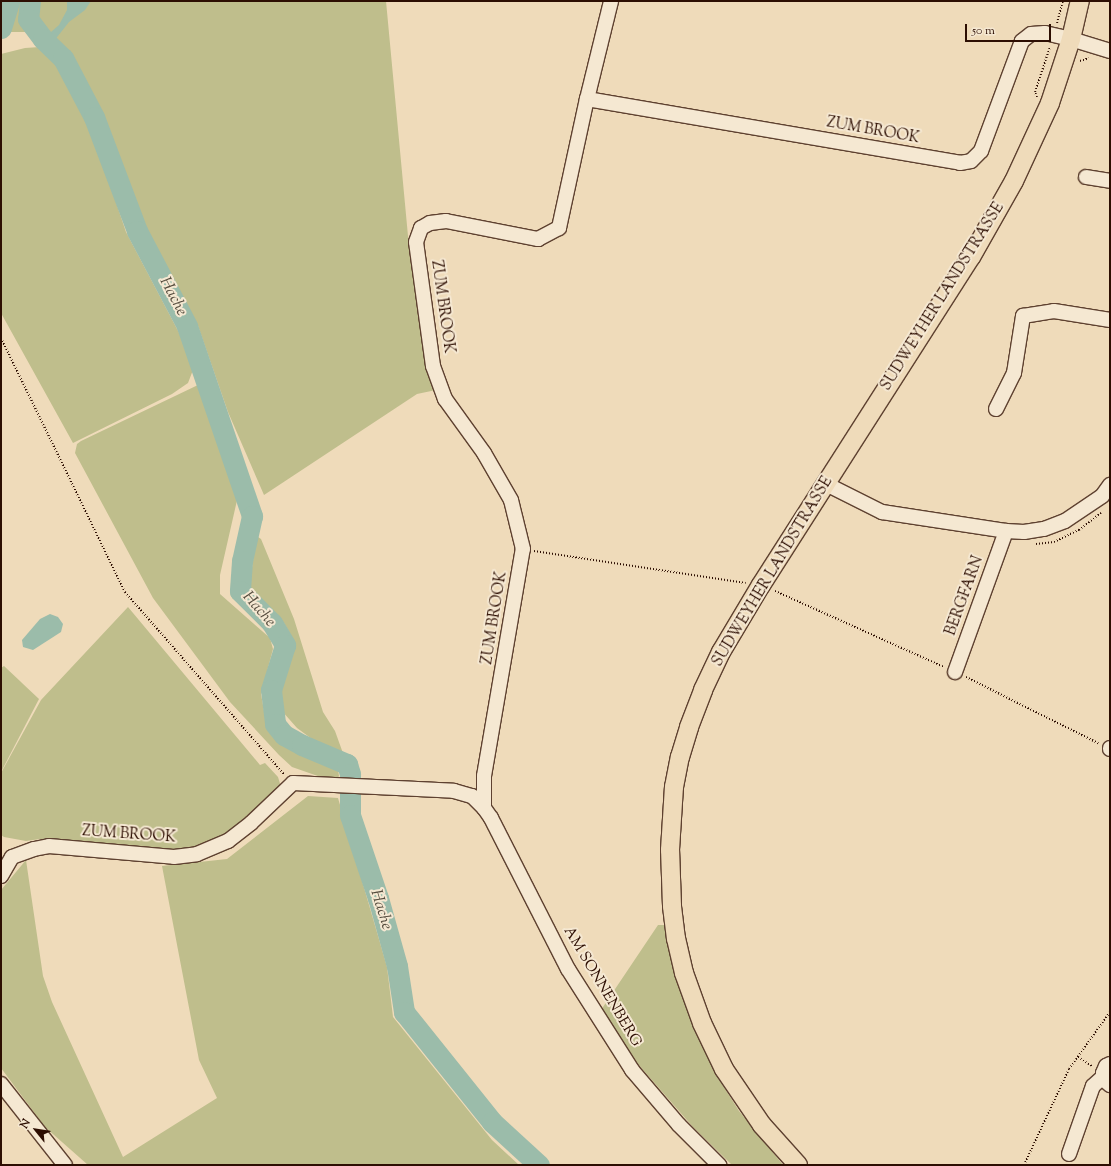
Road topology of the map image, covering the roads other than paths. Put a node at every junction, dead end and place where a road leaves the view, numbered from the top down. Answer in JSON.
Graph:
{"nodes":[{"id":1,"x":611,"y":1,"type":"edge"},
{"id":2,"x":1080,"y":1,"type":"edge"},
{"id":3,"x":1071,"y":39,"type":"junction"},
{"id":4,"x":1110,"y":51,"type":"edge"},
{"id":5,"x":587,"y":99,"type":"junction"},
{"id":6,"x":1086,"y":177,"type":"dead end"},
{"id":7,"x":1110,"y":181,"type":"edge"},
{"id":8,"x":1110,"y":320,"type":"edge"},
{"id":9,"x":996,"y":409,"type":"dead end"},
{"id":10,"x":826,"y":484,"type":"junction"},
{"id":11,"x":1110,"y":485,"type":"edge"},
{"id":12,"x":1006,"y":532,"type":"junction"},
{"id":13,"x":955,"y":672,"type":"road end"},
{"id":14,"x":484,"y":808,"type":"junction"},
{"id":15,"x":6,"y":854,"type":"edge"},
{"id":16,"x":1,"y":876,"type":"edge"},
{"id":17,"x":1106,"y":1074,"type":"edge"},
{"id":18,"x":1,"y":1084,"type":"edge"},
{"id":19,"x":1069,"y":1154,"type":"dead end"},
{"id":20,"x":65,"y":1165,"type":"edge"},
{"id":21,"x":719,"y":1165,"type":"edge"},
{"id":22,"x":798,"y":1165,"type":"edge"}],
"edges":[{"from":1,"to":5,"type":"street","name":"ZUM BROOK"},
{"from":2,"to":3,"type":"main road","name":"SUDWEYHER LANDSTRASSE"},
{"from":3,"to":4,"type":"street","name":"ZUM BROOK"},
{"from":3,"to":5,"type":"street","name":"ZUM BROOK"},
{"from":3,"to":10,"type":"main road","name":"SUDWEYHER LANDSTRASSE"},
{"from":5,"to":14,"type":"street","name":"ZUM BROOK"},
{"from":6,"to":7,"type":"street"},
{"from":8,"to":9,"type":"street"},
{"from":10,"to":12,"type":"street"},
{"from":10,"to":22,"type":"main road","name":"SUDWEYHER LANDSTRASSE"},
{"from":11,"to":12,"type":"street"},
{"from":12,"to":13,"type":"street","name":"BERGFARN"},
{"from":14,"to":15,"type":"street","name":"ZUM BROOK"},
{"from":14,"to":21,"type":"street","name":"AM SONNENBERG"},
{"from":15,"to":16,"type":"street"},
{"from":17,"to":19,"type":"street"},
{"from":18,"to":20,"type":"street"}]}
